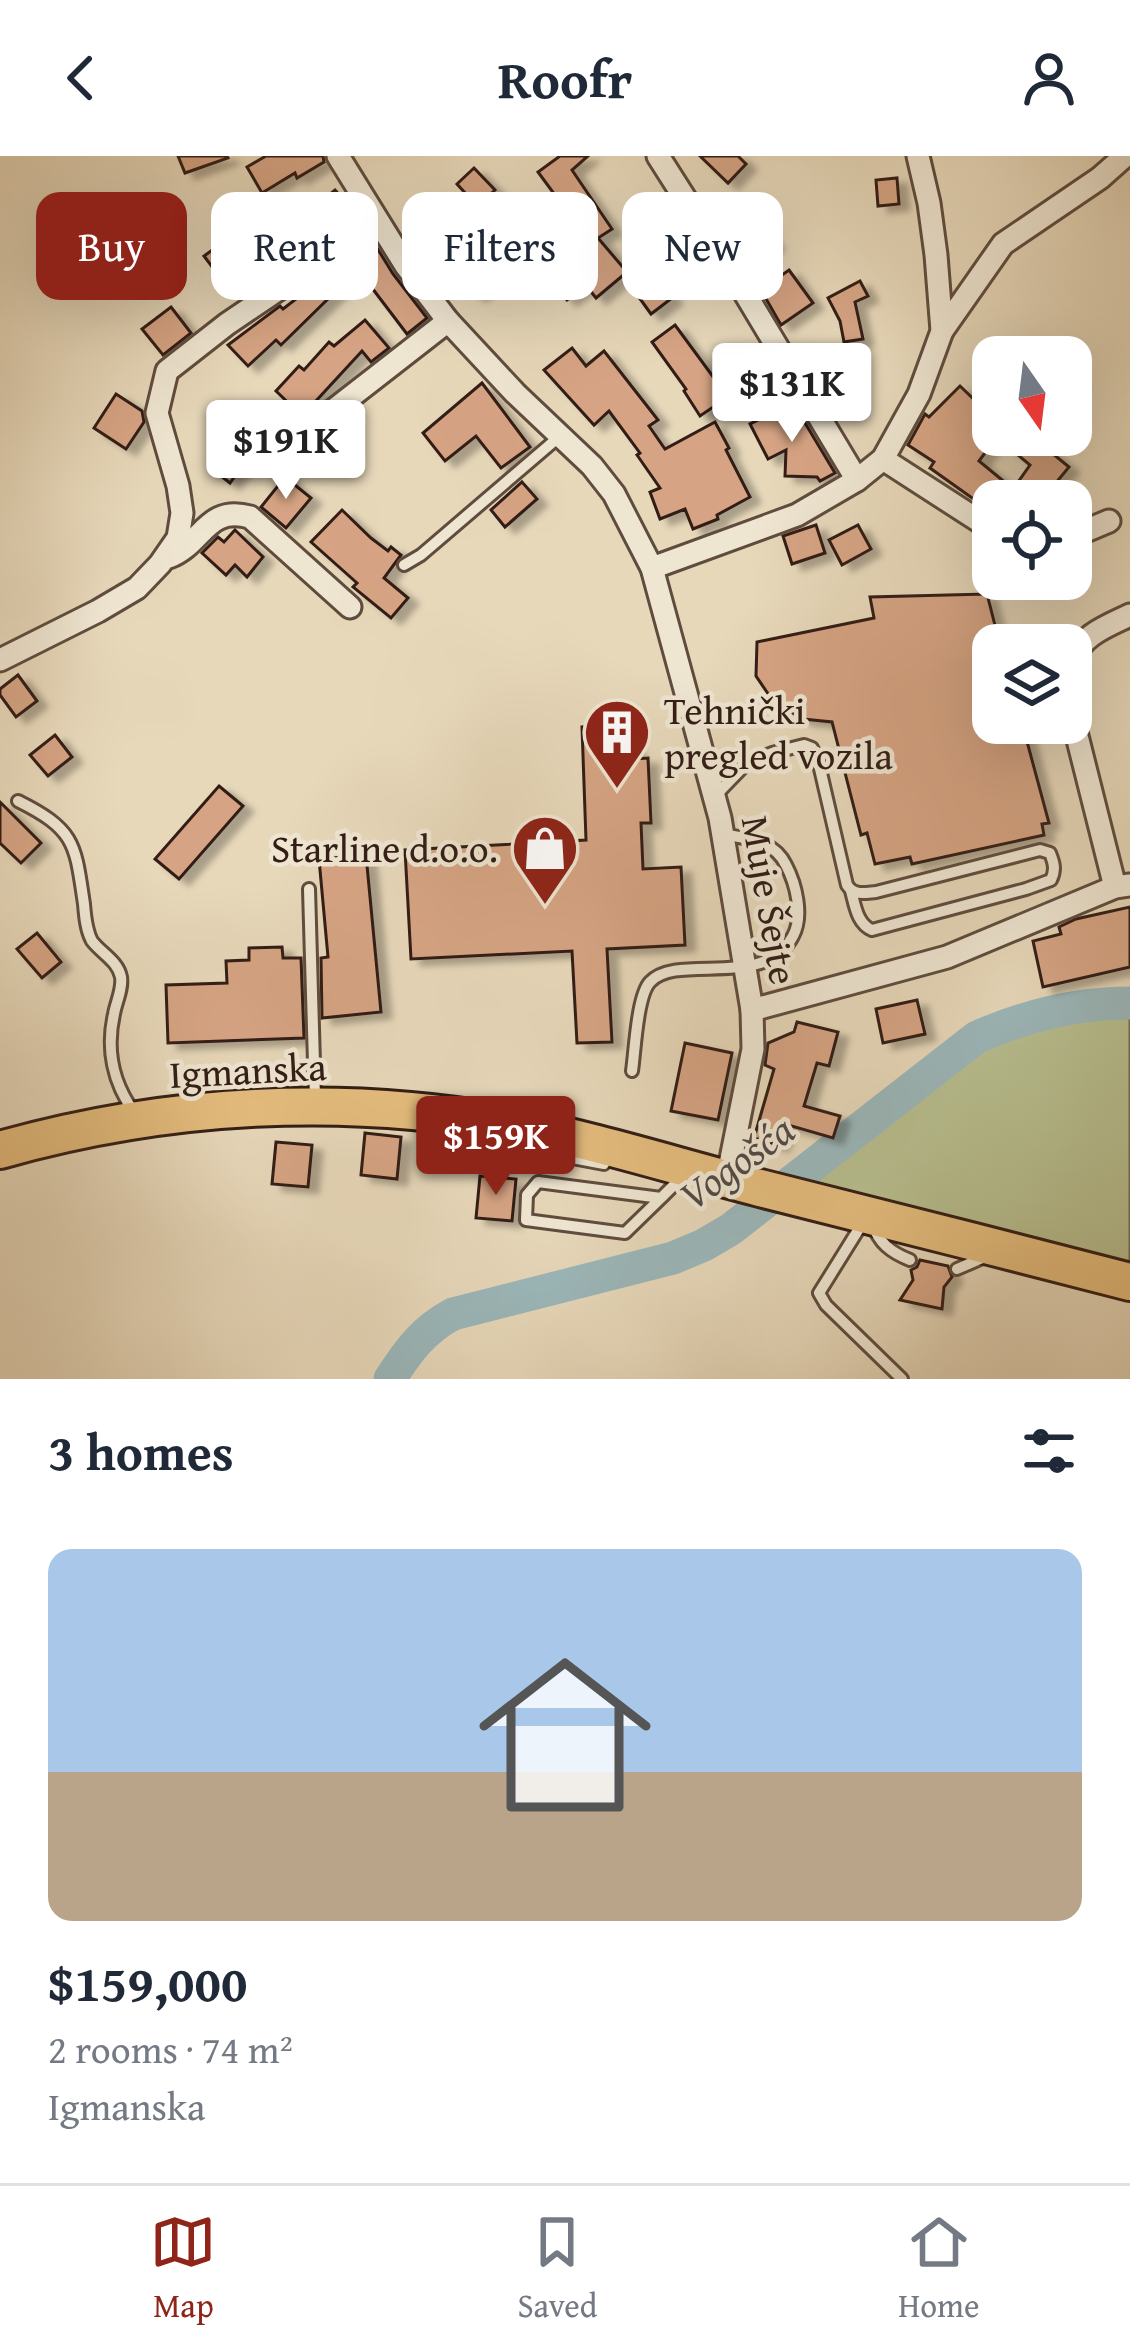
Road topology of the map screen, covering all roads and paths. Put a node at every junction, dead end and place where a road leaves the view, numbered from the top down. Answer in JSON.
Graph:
{"nodes":[{"id":1,"x":338,"y":156,"type":"edge"},
{"id":2,"x":658,"y":156,"type":"edge"},
{"id":3,"x":918,"y":156,"type":"edge"},
{"id":4,"x":1125,"y":156,"type":"edge"},
{"id":5,"x":360,"y":192,"type":"edge"},
{"id":6,"x":378,"y":222,"type":"edge"},
{"id":7,"x":263,"y":300,"type":"edge"},
{"id":8,"x":448,"y":321,"type":"junction"},
{"id":9,"x":942,"y":331,"type":"junction"},
{"id":10,"x":317,"y":423,"type":"dead end"},
{"id":11,"x":560,"y":436,"type":"junction"},
{"id":12,"x":883,"y":458,"type":"junction"},
{"id":13,"x":857,"y":480,"type":"junction"},
{"id":14,"x":972,"y":516,"type":"edge"},
{"id":15,"x":1109,"y":521,"type":"dead end"},
{"id":16,"x":1092,"y":528,"type":"edge"},
{"id":17,"x":163,"y":560,"type":"junction"},
{"id":18,"x":404,"y":565,"type":"dead end"},
{"id":19,"x":652,"y":568,"type":"junction"},
{"id":20,"x":350,"y":607,"type":"dead end"},
{"id":21,"x":1130,"y":615,"type":"edge"},
{"id":22,"x":1092,"y":634,"type":"edge"},
{"id":23,"x":0,"y":659,"type":"edge"},
{"id":24,"x":1081,"y":744,"type":"edge"},
{"id":25,"x":714,"y":796,"type":"junction"},
{"id":26,"x":18,"y":801,"type":"dead end"},
{"id":27,"x":723,"y":834,"type":"junction"},
{"id":28,"x":1123,"y":886,"type":"edge"},
{"id":29,"x":309,"y":889,"type":"dead end"},
{"id":30,"x":851,"y":891,"type":"junction"},
{"id":31,"x":746,"y":966,"type":"junction"},
{"id":32,"x":752,"y":1010,"type":"junction"},
{"id":33,"x":632,"y":1071,"type":"dead end"},
{"id":34,"x":315,"y":1108,"type":"junction"},
{"id":35,"x":427,"y":1112,"type":"junction"},
{"id":36,"x":140,"y":1119,"type":"junction"},
{"id":37,"x":0,"y":1150,"type":"edge"},
{"id":38,"x":613,"y":1165,"type":"dead end"},
{"id":39,"x":691,"y":1168,"type":"junction"},
{"id":40,"x":635,"y":1169,"type":"dead end"},
{"id":41,"x":727,"y":1179,"type":"junction"},
{"id":42,"x":661,"y":1198,"type":"junction"},
{"id":43,"x":868,"y":1214,"type":"junction"},
{"id":44,"x":1003,"y":1249,"type":"junction"},
{"id":45,"x":910,"y":1260,"type":"dead end"},
{"id":46,"x":957,"y":1268,"type":"dead end"},
{"id":47,"x":1130,"y":1282,"type":"edge"},
{"id":48,"x":902,"y":1379,"type":"edge"}],
"edges":[{"from":1,"to":5,"type":"street","name":"Muje Šejte"},
{"from":2,"to":13,"type":"street"},
{"from":3,"to":9,"type":"street"},
{"from":4,"to":9,"type":"street"},
{"from":6,"to":8,"type":"street","name":"Muje Šejte"},
{"from":7,"to":17,"type":"street"},
{"from":8,"to":10,"type":"street"},
{"from":8,"to":11,"type":"street","name":"Muje Šejte"},
{"from":9,"to":12,"type":"street"},
{"from":11,"to":18,"type":"lane"},
{"from":11,"to":19,"type":"street","name":"Muje Šejte"},
{"from":12,"to":13,"type":"street"},
{"from":12,"to":14,"type":"street"},
{"from":13,"to":19,"type":"street"},
{"from":15,"to":16,"type":"street"},
{"from":17,"to":20,"type":"street"},
{"from":17,"to":23,"type":"street"},
{"from":19,"to":25,"type":"street","name":"Muje Šejte"},
{"from":21,"to":22,"type":"street"},
{"from":24,"to":28,"type":"street"},
{"from":25,"to":27,"type":"street","name":"Muje Šejte"},
{"from":25,"to":30,"type":"lane"},
{"from":26,"to":36,"type":"lane"},
{"from":27,"to":31,"type":"street","name":"Muje Šejte"},
{"from":27,"to":31,"type":"lane"},
{"from":28,"to":32,"type":"street"},
{"from":29,"to":34,"type":"lane"},
{"from":30,"to":30,"type":"lane"},
{"from":31,"to":32,"type":"street","name":"Muje Šejte"},
{"from":31,"to":33,"type":"lane"},
{"from":32,"to":41,"type":"street","name":"Muje Šejte"},
{"from":34,"to":35,"type":"main road","name":"Igmanska"},
{"from":34,"to":36,"type":"main road","name":"Igmanska"},
{"from":35,"to":38,"type":"lane"},
{"from":35,"to":39,"type":"main road","name":"Igmanska"},
{"from":36,"to":37,"type":"main road","name":"Igmanska"},
{"from":39,"to":40,"type":"lane"},
{"from":39,"to":41,"type":"main road","name":"Igmanska"},
{"from":39,"to":42,"type":"lane"},
{"from":41,"to":43,"type":"main road","name":"Igmanska"},
{"from":42,"to":42,"type":"lane"},
{"from":43,"to":44,"type":"main road","name":"Igmanska"},
{"from":43,"to":45,"type":"lane"},
{"from":43,"to":48,"type":"lane"},
{"from":44,"to":46,"type":"lane"},
{"from":44,"to":47,"type":"main road","name":"Igmanska"}]}
